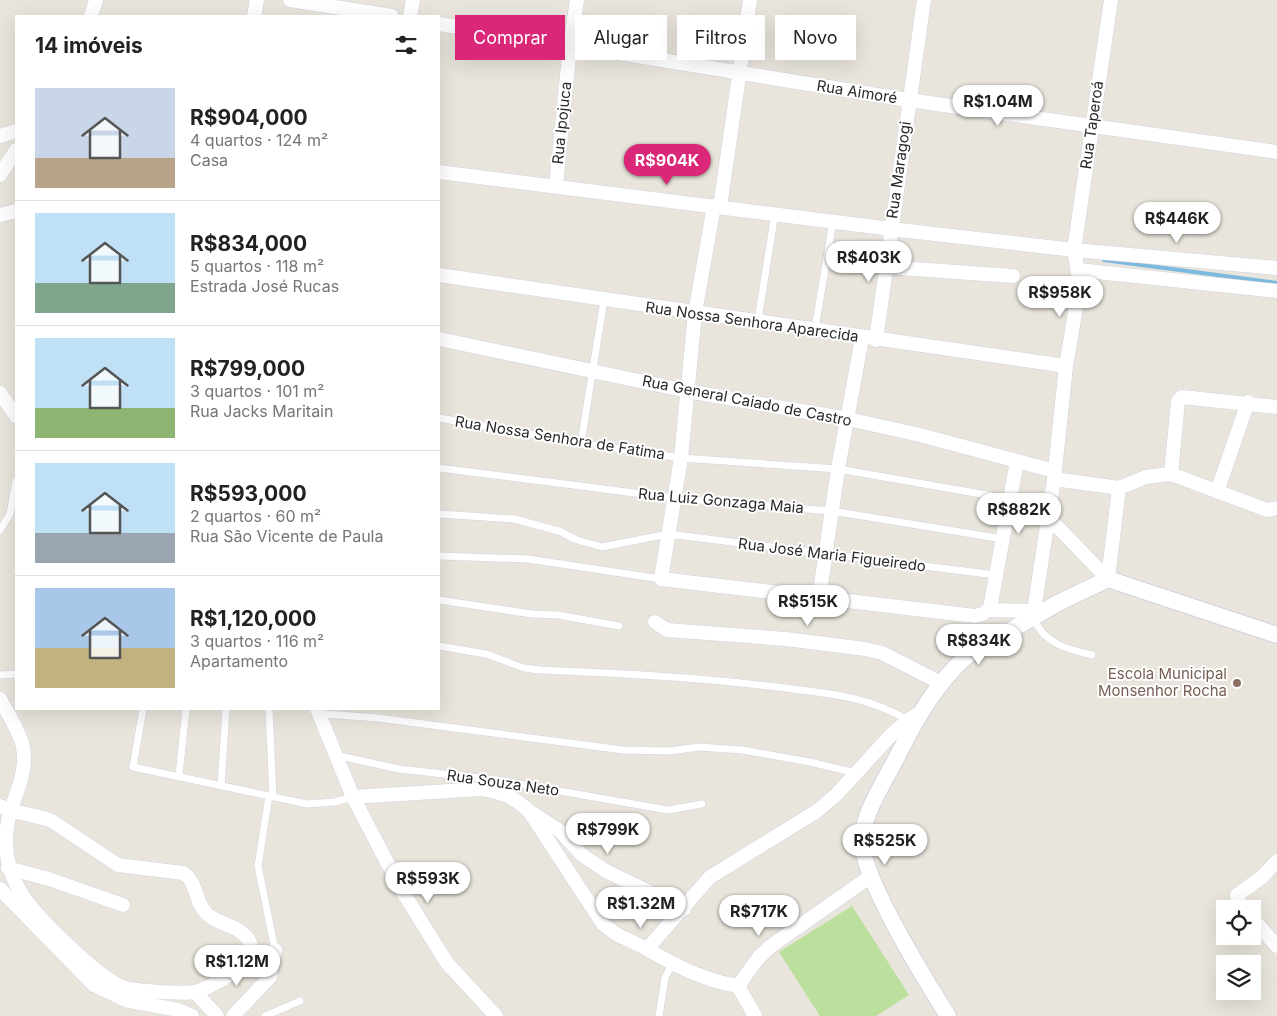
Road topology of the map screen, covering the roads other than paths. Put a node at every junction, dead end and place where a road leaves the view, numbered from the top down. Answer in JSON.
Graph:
{"nodes":[{"id":1,"x":96,"y":0,"type":"edge"},
{"id":2,"x":257,"y":0,"type":"edge"},
{"id":3,"x":290,"y":0,"type":"edge"},
{"id":4,"x":413,"y":0,"type":"edge"},
{"id":5,"x":577,"y":0,"type":"edge"},
{"id":6,"x":750,"y":0,"type":"edge"},
{"id":7,"x":924,"y":0,"type":"edge"},
{"id":8,"x":1111,"y":0,"type":"edge"},
{"id":9,"x":91,"y":15,"type":"edge"},
{"id":10,"x":254,"y":15,"type":"edge"},
{"id":11,"x":386,"y":15,"type":"edge"},
{"id":12,"x":410,"y":15,"type":"edge"},
{"id":13,"x":440,"y":24,"type":"edge"},
{"id":14,"x":570,"y":46,"type":"junction"},
{"id":15,"x":738,"y":72,"type":"junction"},
{"id":16,"x":908,"y":100,"type":"junction"},
{"id":17,"x":1092,"y":126,"type":"junction"},
{"id":18,"x":15,"y":131,"type":"edge"},
{"id":19,"x":0,"y":136,"type":"edge"},
{"id":20,"x":15,"y":152,"type":"edge"},
{"id":21,"x":1277,"y":152,"type":"edge"},
{"id":22,"x":440,"y":172,"type":"edge"},
{"id":23,"x":0,"y":175,"type":"edge"},
{"id":24,"x":556,"y":186,"type":"junction"},
{"id":25,"x":717,"y":206,"type":"junction"},
{"id":26,"x":15,"y":211,"type":"edge"},
{"id":27,"x":775,"y":213,"type":"junction"},
{"id":28,"x":0,"y":215,"type":"edge"},
{"id":29,"x":833,"y":221,"type":"junction"},
{"id":30,"x":891,"y":229,"type":"junction"},
{"id":31,"x":1074,"y":250,"type":"junction"},
{"id":32,"x":886,"y":266,"type":"junction"},
{"id":33,"x":1277,"y":268,"type":"edge"},
{"id":34,"x":1078,"y":270,"type":"junction"},
{"id":35,"x":440,"y":275,"type":"edge"},
{"id":36,"x":1013,"y":276,"type":"dead end"},
{"id":37,"x":1277,"y":291,"type":"edge"},
{"id":38,"x":604,"y":300,"type":"junction"},
{"id":39,"x":695,"y":313,"type":"junction"},
{"id":40,"x":758,"y":320,"type":"junction"},
{"id":41,"x":814,"y":329,"type":"junction"},
{"id":42,"x":440,"y":339,"type":"edge"},
{"id":43,"x":869,"y":339,"type":"junction"},
{"id":44,"x":1066,"y":366,"type":"junction"},
{"id":45,"x":591,"y":371,"type":"junction"},
{"id":46,"x":687,"y":391,"type":"junction"},
{"id":47,"x":0,"y":393,"type":"edge"},
{"id":48,"x":1248,"y":402,"type":"junction"},
{"id":49,"x":1277,"y":407,"type":"edge"},
{"id":50,"x":15,"y":415,"type":"edge"},
{"id":51,"x":440,"y":418,"type":"edge"},
{"id":52,"x":848,"y":419,"type":"junction"},
{"id":53,"x":581,"y":443,"type":"junction"},
{"id":54,"x":680,"y":458,"type":"junction"},
{"id":55,"x":1017,"y":461,"type":"junction"},
{"id":56,"x":440,"y":468,"type":"edge"},
{"id":57,"x":838,"y":469,"type":"junction"},
{"id":58,"x":1171,"y":474,"type":"junction"},
{"id":59,"x":1054,"y":475,"type":"junction"},
{"id":60,"x":15,"y":486,"type":"edge"},
{"id":61,"x":1119,"y":488,"type":"junction"},
{"id":62,"x":1217,"y":492,"type":"junction"},
{"id":63,"x":674,"y":498,"type":"junction"},
{"id":64,"x":1011,"y":499,"type":"junction"},
{"id":65,"x":1277,"y":508,"type":"edge"},
{"id":66,"x":832,"y":511,"type":"junction"},
{"id":67,"x":440,"y":514,"type":"edge"},
{"id":68,"x":1048,"y":517,"type":"junction"},
{"id":69,"x":0,"y":530,"type":"edge"},
{"id":70,"x":668,"y":534,"type":"junction"},
{"id":71,"x":1003,"y":539,"type":"junction"},
{"id":72,"x":826,"y":554,"type":"junction"},
{"id":73,"x":440,"y":556,"type":"edge"},
{"id":74,"x":996,"y":575,"type":"junction"},
{"id":75,"x":661,"y":579,"type":"junction"},
{"id":76,"x":1108,"y":579,"type":"junction"},
{"id":77,"x":819,"y":598,"type":"junction"},
{"id":78,"x":440,"y":600,"type":"edge"},
{"id":79,"x":990,"y":606,"type":"junction"},
{"id":80,"x":1033,"y":614,"type":"junction"},
{"id":81,"x":654,"y":622,"type":"dead end"},
{"id":82,"x":619,"y":626,"type":"dead end"},
{"id":83,"x":1277,"y":634,"type":"edge"},
{"id":84,"x":440,"y":646,"type":"edge"},
{"id":85,"x":1092,"y":655,"type":"dead end"},
{"id":86,"x":15,"y":674,"type":"edge"},
{"id":87,"x":0,"y":675,"type":"edge"},
{"id":88,"x":941,"y":683,"type":"junction"},
{"id":89,"x":0,"y":699,"type":"edge"},
{"id":90,"x":142,"y":710,"type":"edge"},
{"id":91,"x":186,"y":710,"type":"edge"},
{"id":92,"x":226,"y":710,"type":"edge"},
{"id":93,"x":269,"y":710,"type":"edge"},
{"id":94,"x":323,"y":712,"type":"edge"},
{"id":95,"x":914,"y":716,"type":"junction"},
{"id":96,"x":334,"y":754,"type":"junction"},
{"id":97,"x":857,"y":773,"type":"junction"},
{"id":98,"x":179,"y":775,"type":"junction"},
{"id":99,"x":221,"y":786,"type":"junction"},
{"id":100,"x":271,"y":796,"type":"junction"},
{"id":101,"x":352,"y":797,"type":"junction"},
{"id":102,"x":702,"y":804,"type":"dead end"},
{"id":103,"x":3,"y":808,"type":"edge"},
{"id":104,"x":529,"y":810,"type":"junction"},
{"id":105,"x":1277,"y":861,"type":"edge"},
{"id":106,"x":8,"y":868,"type":"junction"},
{"id":107,"x":871,"y":876,"type":"junction"},
{"id":108,"x":0,"y":889,"type":"edge"},
{"id":109,"x":1238,"y":900,"type":"edge"},
{"id":110,"x":123,"y":905,"type":"dead end"},
{"id":111,"x":684,"y":909,"type":"junction"},
{"id":112,"x":1261,"y":928,"type":"edge"},
{"id":113,"x":1277,"y":946,"type":"edge"},
{"id":114,"x":647,"y":949,"type":"junction"},
{"id":115,"x":275,"y":950,"type":"joint"},
{"id":116,"x":247,"y":959,"type":"junction"},
{"id":117,"x":672,"y":964,"type":"junction"},
{"id":118,"x":273,"y":966,"type":"junction"},
{"id":119,"x":738,"y":986,"type":"junction"},
{"id":120,"x":195,"y":992,"type":"junction"},
{"id":121,"x":300,"y":1001,"type":"dead end"},
{"id":122,"x":192,"y":1016,"type":"edge"},
{"id":123,"x":217,"y":1016,"type":"edge"},
{"id":124,"x":233,"y":1016,"type":"edge"},
{"id":125,"x":265,"y":1016,"type":"edge"},
{"id":126,"x":496,"y":1016,"type":"edge"},
{"id":127,"x":659,"y":1016,"type":"edge"},
{"id":128,"x":755,"y":1016,"type":"edge"},
{"id":129,"x":948,"y":1016,"type":"edge"}],
"edges":[{"from":1,"to":9,"type":"street"},
{"from":2,"to":10,"type":"street"},
{"from":3,"to":11,"type":"street"},
{"from":4,"to":12,"type":"street"},
{"from":5,"to":14,"type":"street","name":"Rua Ipojuca"},
{"from":6,"to":15,"type":"street"},
{"from":7,"to":16,"type":"street","name":"Rua Maragogi"},
{"from":8,"to":17,"type":"street","name":"Rua Taperoá"},
{"from":13,"to":14,"type":"street","name":"Rua Aimoré"},
{"from":14,"to":15,"type":"street","name":"Rua Aimoré"},
{"from":14,"to":24,"type":"street","name":"Rua Ipojuca"},
{"from":15,"to":16,"type":"street","name":"Rua Aimoré"},
{"from":15,"to":25,"type":"street"},
{"from":16,"to":17,"type":"street","name":"Rua Aimoré"},
{"from":16,"to":30,"type":"street","name":"Rua Maragogi"},
{"from":17,"to":21,"type":"street","name":"Rua Aimoré"},
{"from":17,"to":31,"type":"street","name":"Rua Taperoá"},
{"from":18,"to":19,"type":"street"},
{"from":20,"to":23,"type":"street"},
{"from":22,"to":24,"type":"street"},
{"from":24,"to":25,"type":"street"},
{"from":25,"to":27,"type":"street"},
{"from":25,"to":39,"type":"street"},
{"from":26,"to":28,"type":"street"},
{"from":27,"to":29,"type":"street"},
{"from":27,"to":40,"type":"lane"},
{"from":29,"to":30,"type":"street"},
{"from":29,"to":41,"type":"lane"},
{"from":30,"to":31,"type":"street"},
{"from":30,"to":32,"type":"street","name":"Rua Maragogi"},
{"from":31,"to":33,"type":"street"},
{"from":31,"to":34,"type":"street","name":"Rua Taperoá"},
{"from":32,"to":36,"type":"street"},
{"from":32,"to":43,"type":"street","name":"Rua Maragogi"},
{"from":34,"to":37,"type":"street"},
{"from":34,"to":44,"type":"street","name":"Rua Taperoá"},
{"from":35,"to":38,"type":"street","name":"Rua Nossa Senhora Aparecida"},
{"from":38,"to":39,"type":"street","name":"Rua Nossa Senhora Aparecida"},
{"from":38,"to":45,"type":"lane"},
{"from":39,"to":40,"type":"street","name":"Rua Nossa Senhora Aparecida"},
{"from":39,"to":46,"type":"street"},
{"from":40,"to":41,"type":"street","name":"Rua Nossa Senhora Aparecida"},
{"from":41,"to":43,"type":"street","name":"Rua Nossa Senhora Aparecida"},
{"from":42,"to":45,"type":"street","name":"Rua General Caiado de Castro"},
{"from":43,"to":44,"type":"street","name":"Rua Nossa Senhora Aparecida"},
{"from":43,"to":52,"type":"street","name":"Rua Maragogi"},
{"from":44,"to":59,"type":"street","name":"Rua Taperoá"},
{"from":45,"to":46,"type":"street","name":"Rua General Caiado de Castro"},
{"from":45,"to":53,"type":"lane"},
{"from":46,"to":52,"type":"street","name":"Rua General Caiado de Castro"},
{"from":46,"to":54,"type":"street"},
{"from":47,"to":50,"type":"street"},
{"from":48,"to":49,"type":"street"},
{"from":48,"to":58,"type":"street"},
{"from":48,"to":62,"type":"street"},
{"from":51,"to":53,"type":"lane","name":"Rua Nossa Senhora de Fatima"},
{"from":52,"to":55,"type":"street","name":"Rua General Caiado de Castro"},
{"from":52,"to":57,"type":"street","name":"Rua Maragogi"},
{"from":53,"to":54,"type":"lane","name":"Rua Nossa Senhora de Fatima"},
{"from":54,"to":57,"type":"lane","name":"Rua Nossa Senhora de Fatima"},
{"from":54,"to":63,"type":"street"},
{"from":55,"to":59,"type":"street","name":"Rua General Caiado de Castro"},
{"from":55,"to":64,"type":"street"},
{"from":56,"to":63,"type":"lane","name":"Rua Luiz Gonzaga Maia"},
{"from":57,"to":64,"type":"lane","name":"Rua Nossa Senhora de Fatima"},
{"from":57,"to":66,"type":"street","name":"Rua Maragogi"},
{"from":58,"to":61,"type":"street"},
{"from":58,"to":62,"type":"street"},
{"from":59,"to":61,"type":"street","name":"Rua General Caiado de Castro"},
{"from":59,"to":68,"type":"street","name":"Rua Taperoá"},
{"from":60,"to":69,"type":"lane"},
{"from":61,"to":76,"type":"street"},
{"from":62,"to":65,"type":"street"},
{"from":63,"to":66,"type":"lane","name":"Rua Luiz Gonzaga Maia"},
{"from":63,"to":70,"type":"street"},
{"from":64,"to":71,"type":"street"},
{"from":66,"to":71,"type":"lane","name":"Rua Luiz Gonzaga Maia"},
{"from":66,"to":72,"type":"street","name":"Rua Maragogi"},
{"from":67,"to":70,"type":"lane","name":"Rua José Maria Figueiredo"},
{"from":68,"to":76,"type":"street"},
{"from":68,"to":80,"type":"street","name":"Rua Taperoá"},
{"from":70,"to":72,"type":"lane","name":"Rua José Maria Figueiredo"},
{"from":70,"to":75,"type":"street"},
{"from":71,"to":74,"type":"street"},
{"from":72,"to":74,"type":"lane","name":"Rua José Maria Figueiredo"},
{"from":72,"to":77,"type":"street","name":"Rua Maragogi"},
{"from":73,"to":75,"type":"lane"},
{"from":74,"to":79,"type":"street"},
{"from":75,"to":77,"type":"street"},
{"from":76,"to":80,"type":"street"},
{"from":76,"to":83,"type":"street"},
{"from":77,"to":79,"type":"street"},
{"from":78,"to":82,"type":"lane"},
{"from":79,"to":80,"type":"street"},
{"from":80,"to":85,"type":"lane"},
{"from":80,"to":88,"type":"street"},
{"from":81,"to":88,"type":"street"},
{"from":84,"to":95,"type":"lane"},
{"from":86,"to":87,"type":"lane"},
{"from":88,"to":95,"type":"street"},
{"from":89,"to":103,"type":"street"},
{"from":90,"to":98,"type":"lane"},
{"from":91,"to":98,"type":"lane"},
{"from":92,"to":99,"type":"lane"},
{"from":93,"to":100,"type":"lane"},
{"from":94,"to":96,"type":"street"},
{"from":94,"to":97,"type":"lane"},
{"from":95,"to":97,"type":"street"},
{"from":95,"to":107,"type":"street"},
{"from":96,"to":101,"type":"street"},
{"from":96,"to":102,"type":"lane","name":"Rua Souza Neto"},
{"from":97,"to":111,"type":"street"},
{"from":98,"to":99,"type":"lane"},
{"from":99,"to":100,"type":"lane"},
{"from":100,"to":101,"type":"lane"},
{"from":100,"to":115,"type":"lane"},
{"from":101,"to":104,"type":"street"},
{"from":101,"to":126,"type":"street"},
{"from":103,"to":106,"type":"street"},
{"from":103,"to":116,"type":"street"},
{"from":104,"to":111,"type":"street"},
{"from":104,"to":114,"type":"street"},
{"from":105,"to":109,"type":"street"},
{"from":106,"to":110,"type":"street"},
{"from":106,"to":120,"type":"street"},
{"from":107,"to":119,"type":"street"},
{"from":107,"to":129,"type":"street"},
{"from":108,"to":122,"type":"street"},
{"from":111,"to":114,"type":"street"},
{"from":112,"to":113,"type":"street"},
{"from":114,"to":117,"type":"street"},
{"from":115,"to":118,"type":"street"},
{"from":116,"to":118,"type":"lane"},
{"from":116,"to":120,"type":"street"},
{"from":117,"to":119,"type":"street"},
{"from":117,"to":127,"type":"lane"},
{"from":118,"to":124,"type":"street"},
{"from":119,"to":128,"type":"street"},
{"from":120,"to":123,"type":"street"},
{"from":121,"to":125,"type":"lane"}]}
